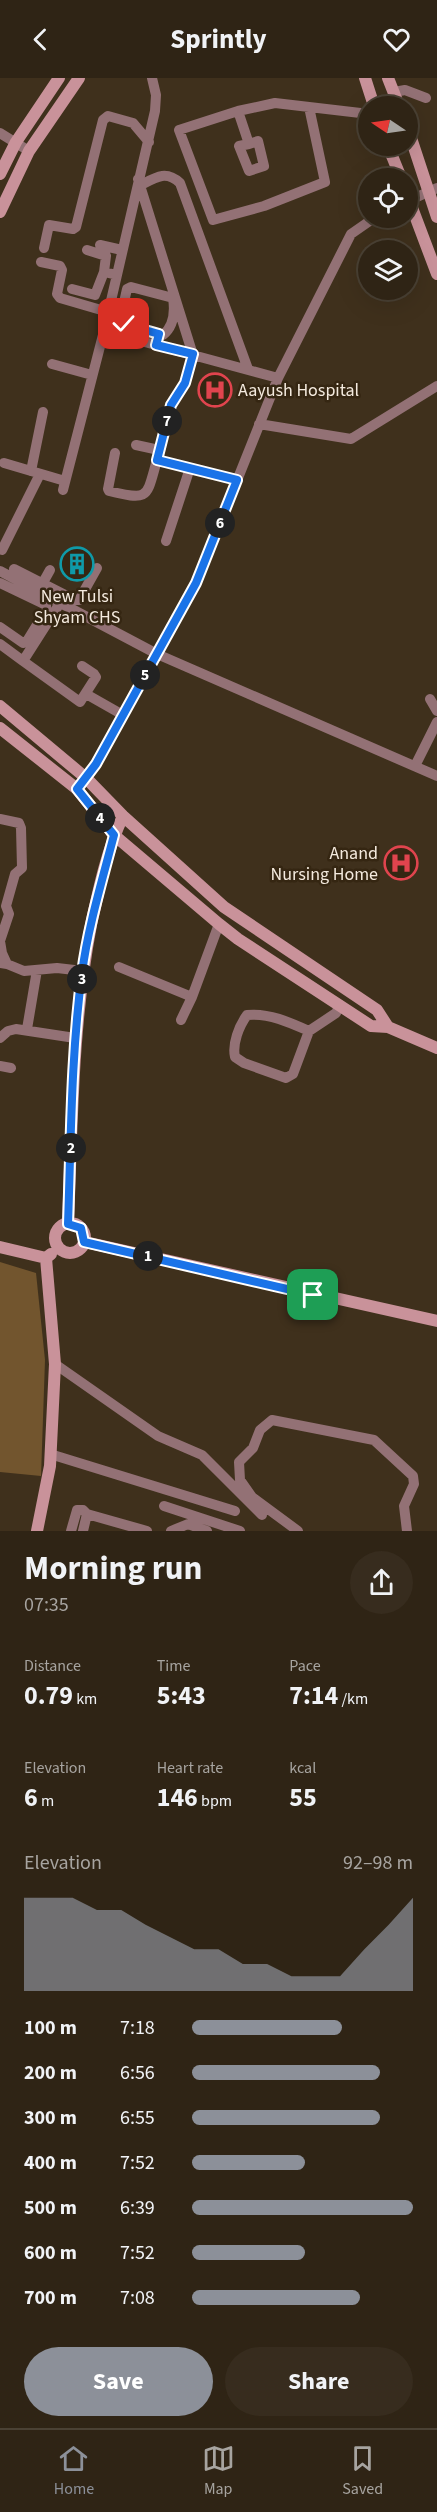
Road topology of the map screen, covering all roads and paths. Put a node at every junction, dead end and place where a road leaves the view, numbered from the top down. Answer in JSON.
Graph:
{"nodes":[{"id":1,"x":59,"y":78,"type":"edge"},
{"id":2,"x":79,"y":78,"type":"edge"},
{"id":3,"x":152,"y":78,"type":"edge"},
{"id":4,"x":364,"y":78,"type":"edge"},
{"id":5,"x":388,"y":78,"type":"edge"},
{"id":6,"x":394,"y":92,"type":"junction"},
{"id":7,"x":370,"y":96,"type":"edge"},
{"id":8,"x":395,"y":96,"type":"edge"},
{"id":9,"x":426,"y":98,"type":"dead end"},
{"id":10,"x":309,"y":107,"type":"junction"},
{"id":11,"x":238,"y":111,"type":"junction"},
{"id":12,"x":358,"y":113,"type":"edge"},
{"id":13,"x":0,"y":133,"type":"edge"},
{"id":14,"x":16,"y":142,"type":"junction"},
{"id":15,"x":149,"y":142,"type":"junction"},
{"id":16,"x":249,"y":144,"type":"dead end"},
{"id":17,"x":29,"y":151,"type":"junction"},
{"id":18,"x":418,"y":154,"type":"edge"},
{"id":19,"x":0,"y":174,"type":"edge"},
{"id":20,"x":139,"y":182,"type":"junction"},
{"id":21,"x":433,"y":191,"type":"edge"},
{"id":22,"x":418,"y":196,"type":"edge"},
{"id":23,"x":0,"y":212,"type":"edge"},
{"id":24,"x":437,"y":217,"type":"edge"},
{"id":25,"x":418,"y":226,"type":"edge"},
{"id":26,"x":360,"y":228,"type":"edge"},
{"id":27,"x":100,"y":245,"type":"dead end"},
{"id":28,"x":44,"y":248,"type":"dead end"},
{"id":29,"x":87,"y":250,"type":"dead end"},
{"id":30,"x":122,"y":250,"type":"junction"},
{"id":31,"x":41,"y":262,"type":"dead end"},
{"id":32,"x":104,"y":272,"type":"junction"},
{"id":33,"x":117,"y":274,"type":"junction"},
{"id":34,"x":437,"y":274,"type":"edge"},
{"id":35,"x":72,"y":289,"type":"dead end"},
{"id":36,"x":108,"y":312,"type":"junction"},
{"id":37,"x":104,"y":331,"type":"junction"},
{"id":38,"x":157,"y":339,"type":"junction"},
{"id":39,"x":193,"y":354,"type":"junction"},
{"id":40,"x":52,"y":364,"type":"dead end"},
{"id":41,"x":248,"y":369,"type":"junction"},
{"id":42,"x":92,"y":375,"type":"junction"},
{"id":43,"x":278,"y":378,"type":"junction"},
{"id":44,"x":437,"y":386,"type":"edge"},
{"id":45,"x":43,"y":412,"type":"dead end"},
{"id":46,"x":259,"y":424,"type":"junction"},
{"id":47,"x":136,"y":444,"type":"dead end"},
{"id":48,"x":116,"y":453,"type":"dead end"},
{"id":49,"x":158,"y":455,"type":"junction"},
{"id":50,"x":4,"y":463,"type":"dead end"},
{"id":51,"x":190,"y":468,"type":"junction"},
{"id":52,"x":36,"y":472,"type":"junction"},
{"id":53,"x":237,"y":480,"type":"junction"},
{"id":54,"x":166,"y":541,"type":"dead end"},
{"id":55,"x":1,"y":551,"type":"edge"},
{"id":56,"x":98,"y":568,"type":"dead end"},
{"id":57,"x":14,"y":569,"type":"dead end"},
{"id":58,"x":50,"y":570,"type":"dead end"},
{"id":59,"x":0,"y":571,"type":"edge"},
{"id":60,"x":0,"y":583,"type":"edge"},
{"id":61,"x":41,"y":587,"type":"junction"},
{"id":62,"x":60,"y":603,"type":"junction"},
{"id":63,"x":0,"y":627,"type":"edge"},
{"id":64,"x":0,"y":644,"type":"edge"},
{"id":65,"x":157,"y":654,"type":"junction"},
{"id":66,"x":23,"y":661,"type":"junction"},
{"id":67,"x":82,"y":666,"type":"dead end"},
{"id":68,"x":86,"y":694,"type":"junction"},
{"id":69,"x":430,"y":699,"type":"dead end"},
{"id":70,"x":0,"y":706,"type":"edge"},
{"id":71,"x":437,"y":711,"type":"edge"},
{"id":72,"x":123,"y":715,"type":"junction"},
{"id":73,"x":437,"y":722,"type":"edge"},
{"id":74,"x":0,"y":728,"type":"edge"},
{"id":75,"x":415,"y":766,"type":"junction"},
{"id":76,"x":437,"y":776,"type":"edge"},
{"id":77,"x":86,"y":778,"type":"junction"},
{"id":78,"x":77,"y":789,"type":"junction"},
{"id":79,"x":123,"y":816,"type":"junction"},
{"id":80,"x":0,"y":819,"type":"edge"},
{"id":81,"x":114,"y":835,"type":"junction"},
{"id":82,"x":219,"y":924,"type":"junction"},
{"id":83,"x":4,"y":963,"type":"edge"},
{"id":84,"x":119,"y":967,"type":"dead end"},
{"id":85,"x":37,"y":970,"type":"junction"},
{"id":86,"x":82,"y":971,"type":"junction"},
{"id":87,"x":192,"y":997,"type":"junction"},
{"id":88,"x":340,"y":1005,"type":"junction"},
{"id":89,"x":181,"y":1020,"type":"dead end"},
{"id":90,"x":388,"y":1027,"type":"junction"},
{"id":91,"x":27,"y":1029,"type":"junction"},
{"id":92,"x":309,"y":1031,"type":"junction"},
{"id":93,"x":0,"y":1038,"type":"edge"},
{"id":94,"x":75,"y":1038,"type":"junction"},
{"id":95,"x":437,"y":1048,"type":"edge"},
{"id":96,"x":68,"y":1224,"type":"junction"},
{"id":97,"x":84,"y":1242,"type":"junction"},
{"id":98,"x":58,"y":1246,"type":"junction"},
{"id":99,"x":0,"y":1247,"type":"edge"},
{"id":100,"x":46,"y":1258,"type":"junction"},
{"id":101,"x":437,"y":1321,"type":"edge"},
{"id":102,"x":55,"y":1364,"type":"junction"},
{"id":103,"x":50,"y":1454,"type":"junction"},
{"id":104,"x":165,"y":1506,"type":"dead end"},
{"id":105,"x":235,"y":1511,"type":"dead end"},
{"id":106,"x":87,"y":1514,"type":"junction"},
{"id":107,"x":262,"y":1515,"type":"dead end"},
{"id":108,"x":37,"y":1531,"type":"edge"},
{"id":109,"x":71,"y":1531,"type":"edge"},
{"id":110,"x":83,"y":1531,"type":"edge"},
{"id":111,"x":147,"y":1531,"type":"edge"},
{"id":112,"x":171,"y":1531,"type":"edge"},
{"id":113,"x":207,"y":1531,"type":"edge"},
{"id":114,"x":240,"y":1531,"type":"edge"},
{"id":115,"x":298,"y":1531,"type":"edge"},
{"id":116,"x":407,"y":1531,"type":"edge"}],
"edges":[{"from":1,"to":14,"type":"street"},
{"from":2,"to":17,"type":"street"},
{"from":3,"to":15,"type":"street"},
{"from":4,"to":7,"type":"street"},
{"from":5,"to":6,"type":"street"},
{"from":6,"to":8,"type":"street"},
{"from":6,"to":9,"type":"street"},
{"from":10,"to":11,"type":"street"},
{"from":10,"to":11,"type":"street"},
{"from":10,"to":12,"type":"street"},
{"from":11,"to":16,"type":"street"},
{"from":13,"to":14,"type":"street"},
{"from":14,"to":17,"type":"street"},
{"from":14,"to":19,"type":"street"},
{"from":15,"to":20,"type":"street"},
{"from":15,"to":28,"type":"street"},
{"from":17,"to":23,"type":"street"},
{"from":18,"to":21,"type":"street"},
{"from":20,"to":30,"type":"street"},
{"from":20,"to":39,"type":"street"},
{"from":20,"to":41,"type":"street"},
{"from":21,"to":22,"type":"street"},
{"from":21,"to":24,"type":"street"},
{"from":25,"to":34,"type":"street"},
{"from":26,"to":43,"type":"street"},
{"from":27,"to":30,"type":"street"},
{"from":29,"to":32,"type":"street"},
{"from":30,"to":33,"type":"street"},
{"from":31,"to":36,"type":"street"},
{"from":32,"to":33,"type":"street"},
{"from":32,"to":35,"type":"street"},
{"from":33,"to":36,"type":"street"},
{"from":36,"to":37,"type":"street"},
{"from":37,"to":38,"type":"street"},
{"from":37,"to":42,"type":"street"},
{"from":38,"to":38,"type":"street"},
{"from":38,"to":39,"type":"street"},
{"from":39,"to":41,"type":"street"},
{"from":39,"to":49,"type":"street"},
{"from":40,"to":42,"type":"street"},
{"from":41,"to":43,"type":"street"},
{"from":42,"to":52,"type":"street"},
{"from":43,"to":46,"type":"street"},
{"from":44,"to":46,"type":"street"},
{"from":45,"to":52,"type":"street"},
{"from":46,"to":53,"type":"street"},
{"from":47,"to":49,"type":"street"},
{"from":48,"to":49,"type":"street"},
{"from":49,"to":51,"type":"street"},
{"from":50,"to":52,"type":"street"},
{"from":51,"to":53,"type":"street"},
{"from":51,"to":54,"type":"street"},
{"from":52,"to":55,"type":"street"},
{"from":53,"to":65,"type":"street"},
{"from":56,"to":61,"type":"street"},
{"from":57,"to":61,"type":"street"},
{"from":58,"to":61,"type":"street"},
{"from":59,"to":61,"type":"street"},
{"from":60,"to":63,"type":"street"},
{"from":61,"to":62,"type":"street"},
{"from":62,"to":65,"type":"street"},
{"from":62,"to":66,"type":"street"},
{"from":64,"to":66,"type":"street"},
{"from":65,"to":72,"type":"street"},
{"from":65,"to":75,"type":"street"},
{"from":66,"to":68,"type":"street"},
{"from":67,"to":68,"type":"street"},
{"from":68,"to":72,"type":"street"},
{"from":69,"to":71,"type":"street"},
{"from":70,"to":77,"type":"street"},
{"from":72,"to":77,"type":"street"},
{"from":73,"to":75,"type":"street"},
{"from":74,"to":78,"type":"street"},
{"from":75,"to":76,"type":"street"},
{"from":77,"to":78,"type":"street"},
{"from":77,"to":79,"type":"street"},
{"from":78,"to":81,"type":"street"},
{"from":79,"to":81,"type":"street"},
{"from":79,"to":90,"type":"street"},
{"from":80,"to":83,"type":"street"},
{"from":81,"to":82,"type":"street"},
{"from":81,"to":86,"type":"street"},
{"from":82,"to":87,"type":"street"},
{"from":82,"to":88,"type":"street"},
{"from":83,"to":85,"type":"street"},
{"from":84,"to":87,"type":"street"},
{"from":85,"to":86,"type":"street"},
{"from":85,"to":91,"type":"street"},
{"from":86,"to":94,"type":"street"},
{"from":87,"to":89,"type":"street"},
{"from":88,"to":90,"type":"street"},
{"from":88,"to":92,"type":"street"},
{"from":90,"to":95,"type":"street"},
{"from":91,"to":93,"type":"street"},
{"from":91,"to":94,"type":"street"},
{"from":92,"to":92,"type":"street"},
{"from":94,"to":96,"type":"street"},
{"from":96,"to":97,"type":"street"},
{"from":96,"to":98,"type":"street"},
{"from":97,"to":98,"type":"street"},
{"from":97,"to":101,"type":"street"},
{"from":98,"to":100,"type":"street"},
{"from":99,"to":100,"type":"street"},
{"from":100,"to":102,"type":"street"},
{"from":102,"to":103,"type":"street"},
{"from":102,"to":107,"type":"street"},
{"from":103,"to":105,"type":"street"},
{"from":103,"to":108,"type":"street"},
{"from":104,"to":114,"type":"street"},
{"from":106,"to":109,"type":"street"},
{"from":106,"to":110,"type":"street"},
{"from":106,"to":111,"type":"street"},
{"from":112,"to":113,"type":"street"},
{"from":115,"to":116,"type":"street"}]}
